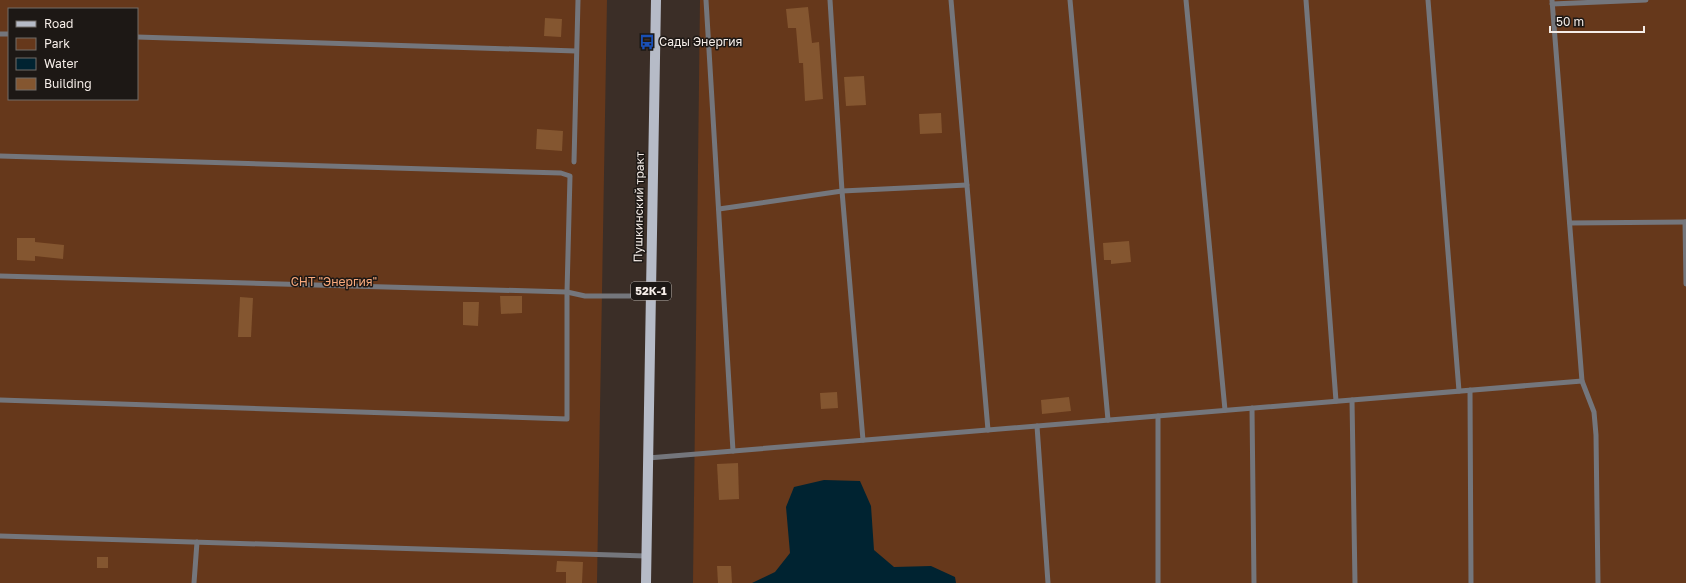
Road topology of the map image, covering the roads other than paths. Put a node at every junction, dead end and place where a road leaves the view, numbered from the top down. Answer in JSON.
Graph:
{"nodes":[{"id":1,"x":578,"y":0,"type":"edge"},
{"id":2,"x":656,"y":0,"type":"edge"},
{"id":3,"x":706,"y":0,"type":"edge"},
{"id":4,"x":830,"y":0,"type":"edge"},
{"id":5,"x":951,"y":0,"type":"edge"},
{"id":6,"x":1070,"y":0,"type":"edge"},
{"id":7,"x":1186,"y":0,"type":"edge"},
{"id":8,"x":1306,"y":0,"type":"edge"},
{"id":9,"x":1428,"y":0,"type":"edge"},
{"id":10,"x":1646,"y":0,"type":"edge"},
{"id":11,"x":1552,"y":2,"type":"edge"},
{"id":12,"x":138,"y":37,"type":"edge"},
{"id":13,"x":576,"y":51,"type":"junction"},
{"id":14,"x":0,"y":156,"type":"edge"},
{"id":15,"x":574,"y":162,"type":"dead end"},
{"id":16,"x":967,"y":185,"type":"junction"},
{"id":17,"x":842,"y":191,"type":"junction"},
{"id":18,"x":719,"y":209,"type":"junction"},
{"id":19,"x":1685,"y":222,"type":"edge"},
{"id":20,"x":1570,"y":223,"type":"junction"},
{"id":21,"x":0,"y":276,"type":"edge"},
{"id":22,"x":1686,"y":284,"type":"edge"},
{"id":23,"x":567,"y":292,"type":"junction"},
{"id":24,"x":651,"y":296,"type":"junction"},
{"id":25,"x":1582,"y":381,"type":"junction"},
{"id":26,"x":1470,"y":390,"type":"junction"},
{"id":27,"x":1459,"y":391,"type":"junction"},
{"id":28,"x":0,"y":400,"type":"edge"},
{"id":29,"x":1352,"y":400,"type":"junction"},
{"id":30,"x":1336,"y":401,"type":"junction"},
{"id":31,"x":1252,"y":408,"type":"junction"},
{"id":32,"x":1225,"y":410,"type":"junction"},
{"id":33,"x":1158,"y":416,"type":"junction"},
{"id":34,"x":1108,"y":420,"type":"junction"},
{"id":35,"x":1037,"y":426,"type":"junction"},
{"id":36,"x":988,"y":430,"type":"junction"},
{"id":37,"x":863,"y":440,"type":"junction"},
{"id":38,"x":733,"y":451,"type":"junction"},
{"id":39,"x":648,"y":458,"type":"junction"},
{"id":40,"x":0,"y":536,"type":"edge"},
{"id":41,"x":197,"y":542,"type":"junction"},
{"id":42,"x":646,"y":556,"type":"junction"},
{"id":43,"x":194,"y":583,"type":"edge"},
{"id":44,"x":646,"y":583,"type":"edge"},
{"id":45,"x":1048,"y":583,"type":"edge"},
{"id":46,"x":1158,"y":583,"type":"edge"},
{"id":47,"x":1254,"y":583,"type":"edge"},
{"id":48,"x":1355,"y":583,"type":"edge"},
{"id":49,"x":1471,"y":583,"type":"edge"},
{"id":50,"x":1598,"y":583,"type":"edge"}],
"edges":[{"from":1,"to":13,"type":"lane"},
{"from":2,"to":24,"type":"main road","name":"Пушкинский тракт","number":"52К-1"},
{"from":3,"to":18,"type":"lane"},
{"from":4,"to":17,"type":"lane"},
{"from":5,"to":16,"type":"lane"},
{"from":6,"to":34,"type":"lane"},
{"from":7,"to":32,"type":"lane"},
{"from":8,"to":30,"type":"lane"},
{"from":9,"to":27,"type":"lane"},
{"from":10,"to":11,"type":"lane"},
{"from":11,"to":20,"type":"lane"},
{"from":12,"to":13,"type":"lane"},
{"from":13,"to":15,"type":"lane"},
{"from":14,"to":23,"type":"lane"},
{"from":16,"to":17,"type":"lane"},
{"from":16,"to":36,"type":"lane"},
{"from":17,"to":18,"type":"lane"},
{"from":17,"to":37,"type":"lane"},
{"from":18,"to":38,"type":"lane"},
{"from":19,"to":20,"type":"lane"},
{"from":19,"to":22,"type":"lane"},
{"from":20,"to":25,"type":"lane"},
{"from":21,"to":23,"type":"lane"},
{"from":23,"to":24,"type":"lane"},
{"from":23,"to":28,"type":"lane"},
{"from":24,"to":39,"type":"main road","name":"Пушкинский тракт","number":"52К-1"},
{"from":25,"to":26,"type":"lane"},
{"from":25,"to":50,"type":"lane"},
{"from":26,"to":27,"type":"lane"},
{"from":26,"to":49,"type":"lane"},
{"from":27,"to":29,"type":"lane"},
{"from":29,"to":30,"type":"lane"},
{"from":29,"to":48,"type":"lane"},
{"from":30,"to":31,"type":"lane"},
{"from":31,"to":32,"type":"lane"},
{"from":31,"to":47,"type":"lane"},
{"from":32,"to":33,"type":"lane"},
{"from":33,"to":34,"type":"lane"},
{"from":33,"to":46,"type":"lane"},
{"from":34,"to":35,"type":"lane"},
{"from":35,"to":36,"type":"lane"},
{"from":35,"to":45,"type":"lane"},
{"from":36,"to":37,"type":"lane"},
{"from":37,"to":38,"type":"lane"},
{"from":38,"to":39,"type":"lane"},
{"from":39,"to":42,"type":"main road","name":"Пушкинский тракт","number":"52К-1"},
{"from":40,"to":41,"type":"lane"},
{"from":41,"to":42,"type":"lane"},
{"from":41,"to":43,"type":"lane"},
{"from":42,"to":44,"type":"main road","name":"Пушкинский тракт","number":"52К-1"}]}
